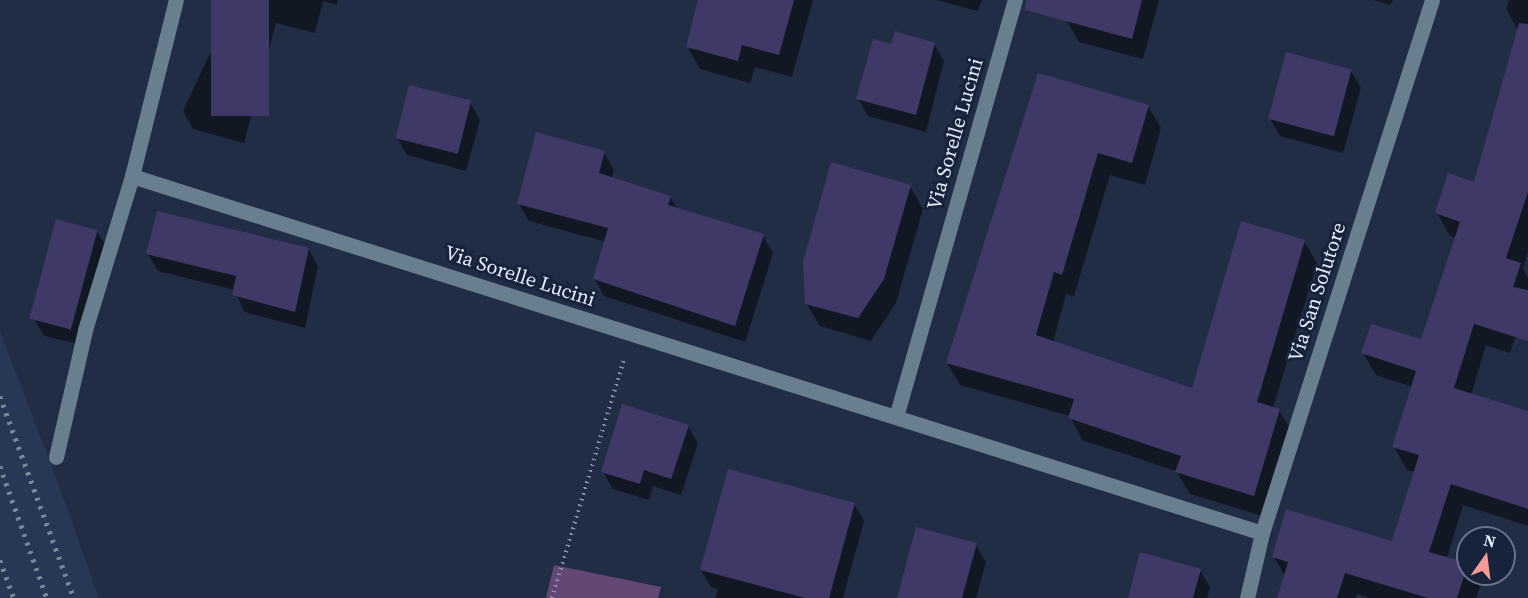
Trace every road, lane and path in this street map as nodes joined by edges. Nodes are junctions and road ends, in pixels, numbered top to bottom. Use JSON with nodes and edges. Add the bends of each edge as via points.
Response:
{"nodes":[{"id":1,"x":176,"y":0,"type":"edge"},
{"id":2,"x":1015,"y":0,"type":"edge"},
{"id":3,"x":1432,"y":0,"type":"edge"},
{"id":4,"x":132,"y":176,"type":"junction"},
{"id":5,"x":632,"y":334,"type":"junction"},
{"id":6,"x":896,"y":417,"type":"junction"},
{"id":7,"x":56,"y":457,"type":"dead end"},
{"id":8,"x":1262,"y":533,"type":"junction"},
{"id":9,"x":552,"y":598,"type":"edge"},
{"id":10,"x":1247,"y":598,"type":"edge"}],
"edges":[{"from":1,"to":4,"type":"street"},
{"from":2,"to":6,"type":"street","name":"Via Sorelle Lucini"},
{"from":3,"to":8,"type":"street","name":"Via San Solutore"},
{"from":4,"to":5,"type":"street","name":"Via Sorelle Lucini"},
{"from":4,"to":7,"type":"street","via":[[85,330]]},
{"from":5,"to":6,"type":"street","name":"Via Sorelle Lucini"},
{"from":5,"to":9,"type":"path"},
{"from":6,"to":8,"type":"street","name":"Via Sorelle Lucini"},
{"from":8,"to":10,"type":"street","name":"Via San Solutore"}]}
